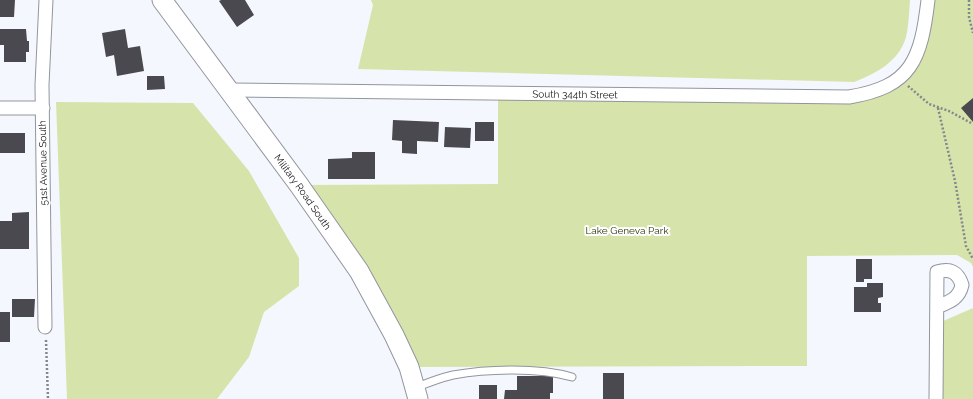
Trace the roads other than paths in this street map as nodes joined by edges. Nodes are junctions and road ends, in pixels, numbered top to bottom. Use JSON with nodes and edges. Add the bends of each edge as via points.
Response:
{"nodes":[{"id":1,"x":46,"y":0,"type":"edge"},
{"id":2,"x":162,"y":0,"type":"edge"},
{"id":3,"x":928,"y":0,"type":"edge"},
{"id":4,"x":229,"y":90,"type":"junction"},
{"id":5,"x":0,"y":108,"type":"edge"},
{"id":6,"x":43,"y":108,"type":"junction"},
{"id":7,"x":937,"y":307,"type":"dead end"},
{"id":8,"x":45,"y":327,"type":"road end"},
{"id":9,"x":572,"y":377,"type":"dead end"},
{"id":10,"x":416,"y":393,"type":"edge"},
{"id":11,"x":936,"y":399,"type":"edge"}],
"edges":[{"from":1,"to":6,"type":"street","name":"51st Avenue South"},
{"from":2,"to":4,"type":"main road","name":"Military Road South"},
{"from":3,"to":4,"type":"street","name":"South 344th Street","via":[[920,46],[911,65],[900,79],[882,89],[849,97]]},
{"from":4,"to":10,"type":"main road","name":"Military Road South","via":[[359,271],[409,367]]},
{"from":5,"to":6,"type":"street"},
{"from":6,"to":8,"type":"street","name":"51st Avenue South"},
{"from":7,"to":11,"type":"street"},
{"from":9,"to":10,"type":"lane","via":[[543,371],[453,375]]}]}
